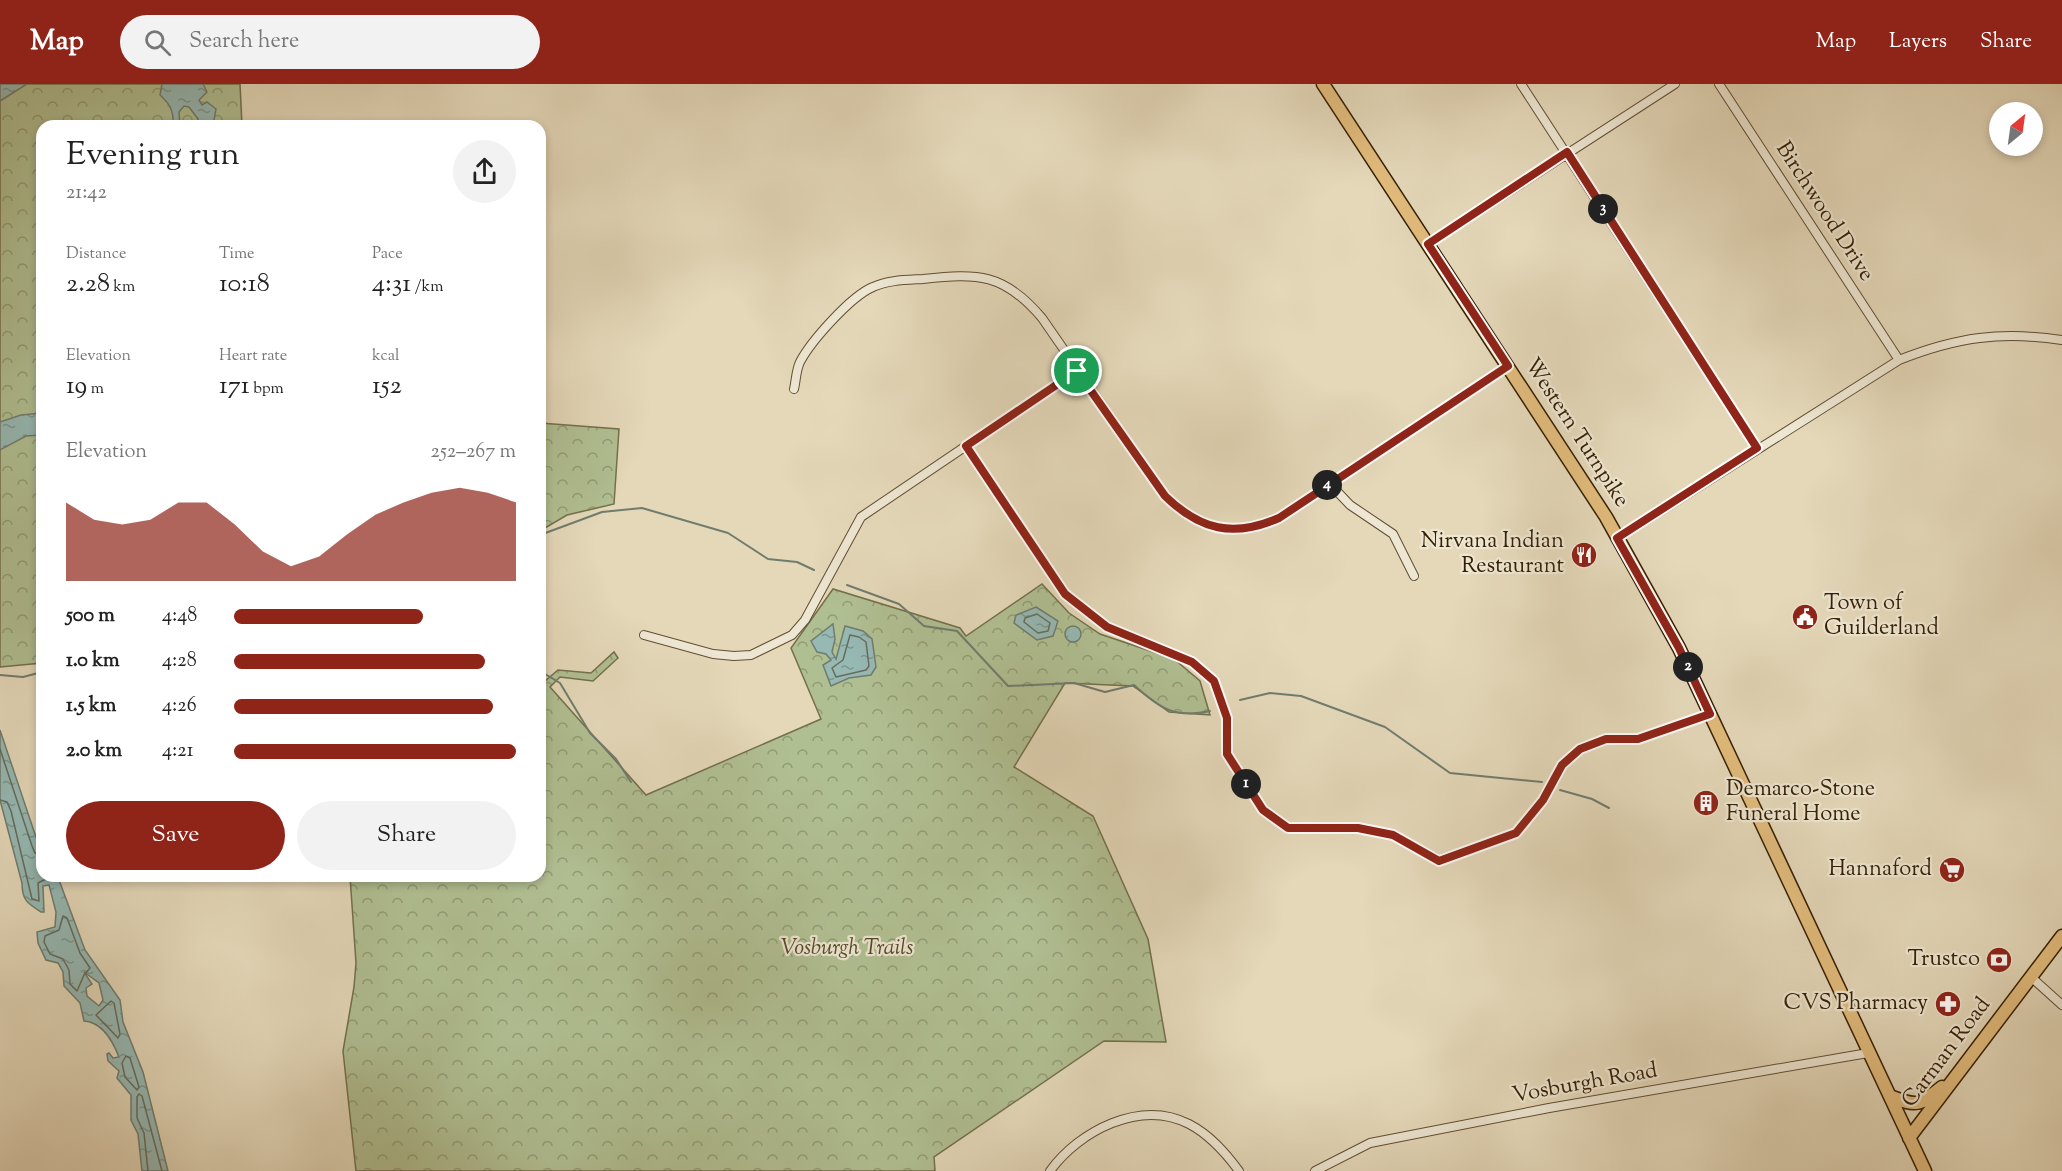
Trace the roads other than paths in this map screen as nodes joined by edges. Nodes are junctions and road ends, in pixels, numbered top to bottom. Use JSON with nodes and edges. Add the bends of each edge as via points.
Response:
{"nodes":[{"id":1,"x":1323,"y":84,"type":"edge"},
{"id":2,"x":1521,"y":84,"type":"edge"},
{"id":3,"x":1675,"y":84,"type":"edge"},
{"id":4,"x":1719,"y":84,"type":"edge"},
{"id":5,"x":1567,"y":152,"type":"junction"},
{"id":6,"x":1428,"y":244,"type":"junction"},
{"id":7,"x":2062,"y":340,"type":"edge"},
{"id":8,"x":1899,"y":360,"type":"junction"},
{"id":9,"x":1508,"y":366,"type":"junction"},
{"id":10,"x":1077,"y":371,"type":"junction"},
{"id":11,"x":794,"y":389,"type":"dead end"},
{"id":12,"x":966,"y":446,"type":"junction"},
{"id":13,"x":1757,"y":448,"type":"junction"},
{"id":14,"x":1330,"y":484,"type":"junction"},
{"id":15,"x":1617,"y":538,"type":"junction"},
{"id":16,"x":1414,"y":576,"type":"dead end"},
{"id":17,"x":644,"y":634,"type":"dead end"},
{"id":18,"x":1710,"y":714,"type":"junction"},
{"id":19,"x":2062,"y":936,"type":"edge"},
{"id":20,"x":2031,"y":976,"type":"junction"},
{"id":21,"x":2062,"y":1005,"type":"edge"},
{"id":22,"x":1868,"y":1053,"type":"junction"},
{"id":23,"x":1957,"y":1075,"type":"junction"},
{"id":24,"x":1890,"y":1096,"type":"junction"},
{"id":25,"x":1909,"y":1138,"type":"junction"},
{"id":26,"x":1050,"y":1171,"type":"edge"},
{"id":27,"x":1239,"y":1171,"type":"edge"},
{"id":28,"x":1315,"y":1171,"type":"edge"},
{"id":29,"x":1925,"y":1171,"type":"edge"}],
"edges":[{"from":1,"to":6,"type":"main road","name":"Western Turnpike"},
{"from":2,"to":5,"type":"street"},
{"from":3,"to":5,"type":"street"},
{"from":4,"to":8,"type":"street","name":"Birchwood Drive"},
{"from":5,"to":6,"type":"street"},
{"from":5,"to":13,"type":"street"},
{"from":6,"to":9,"type":"main road","name":"Western Turnpike"},
{"from":7,"to":8,"type":"street","via":[[1980,336],[1941,344]]},
{"from":8,"to":13,"type":"street"},
{"from":9,"to":14,"type":"street"},
{"from":9,"to":15,"type":"main road","name":"Western Turnpike"},
{"from":10,"to":11,"type":"street","via":[[1028,302],[1004,284],[964,274],[889,282],[852,300],[799,363]]},
{"from":10,"to":12,"type":"street"},
{"from":10,"to":14,"type":"street","via":[[1165,496],[1209,526],[1243,529],[1263,525]]},
{"from":12,"to":17,"type":"street","via":[[861,517],[805,620],[792,635],[751,655],[734,656],[713,654]]},
{"from":12,"to":18,"type":"street","via":[[1065,594],[1107,627],[1192,662],[1214,681],[1227,718],[1227,754],[1263,810],[1288,828],[1358,828],[1393,835],[1439,861],[1516,833],[1543,800],[1562,765],[1580,749],[1606,739],[1638,739]]},
{"from":13,"to":15,"type":"street"},
{"from":14,"to":16,"type":"street","via":[[1350,505],[1393,534]]},
{"from":15,"to":18,"type":"main road","name":"Western Turnpike","via":[[1679,648]]},
{"from":18,"to":22,"type":"main road","name":"Western Turnpike"},
{"from":19,"to":20,"type":"main road","name":"Carman Road"},
{"from":20,"to":21,"type":"street"},
{"from":20,"to":23,"type":"main road","name":"Carman Road"},
{"from":22,"to":24,"type":"main road","name":"Western Turnpike"},
{"from":22,"to":28,"type":"street","name":"Vosburgh Road","via":[[1370,1143]]},
{"from":23,"to":24,"type":"main road","via":[[1922,1103],[1907,1103]]},
{"from":23,"to":25,"type":"main road","name":"Carman Road"},
{"from":24,"to":25,"type":"main road","name":"Western Turnpike"},
{"from":25,"to":29,"type":"main road","name":"Western Turnpike"},
{"from":26,"to":27,"type":"street","via":[[1070,1148],[1092,1132],[1118,1120],[1143,1116],[1187,1123],[1224,1150]]}]}
